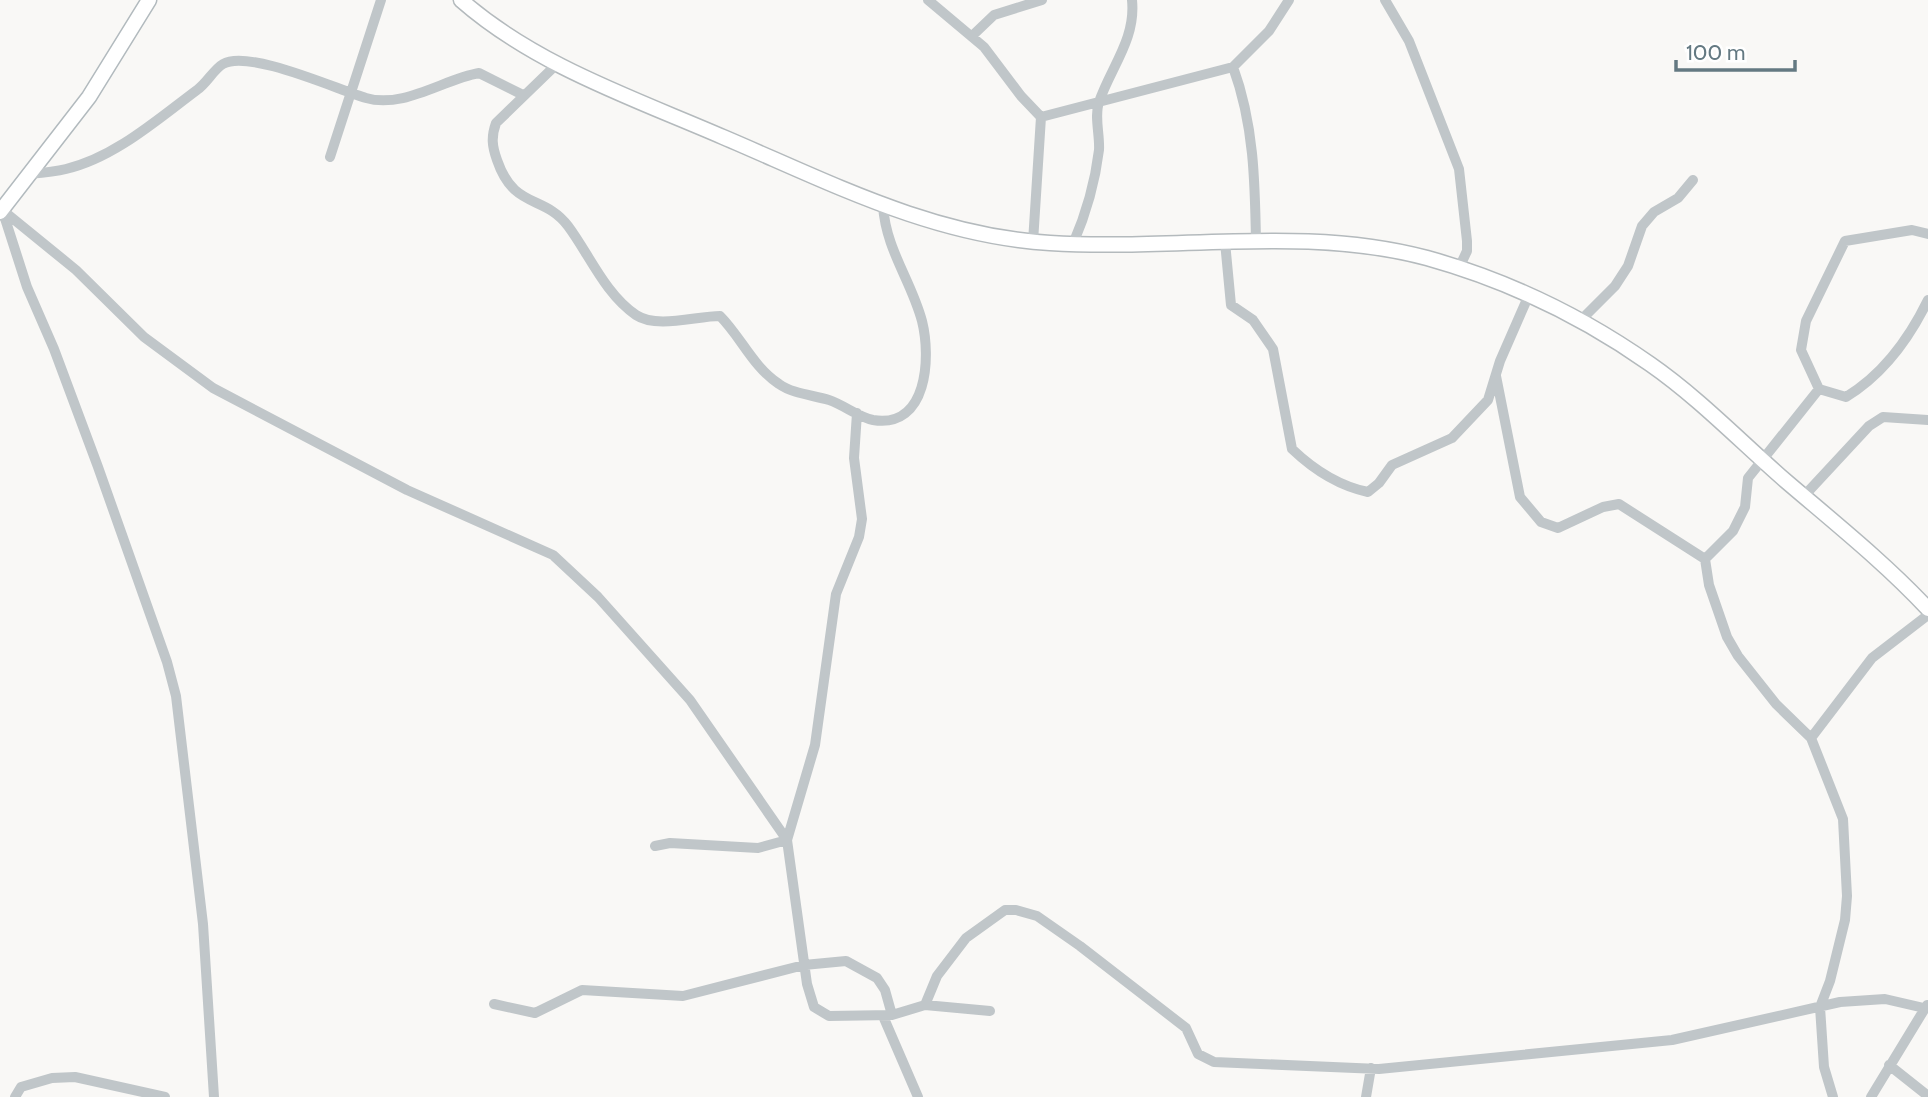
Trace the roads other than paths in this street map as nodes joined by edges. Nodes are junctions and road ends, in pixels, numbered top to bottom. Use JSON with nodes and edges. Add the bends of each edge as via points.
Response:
{"nodes":[{"id":1,"x":149,"y":0,"type":"edge"},
{"id":2,"x":381,"y":0,"type":"edge"},
{"id":3,"x":461,"y":0,"type":"edge"},
{"id":4,"x":928,"y":0,"type":"edge"},
{"id":5,"x":1042,"y":0,"type":"edge"},
{"id":6,"x":1132,"y":0,"type":"edge"},
{"id":7,"x":1289,"y":0,"type":"edge"},
{"id":8,"x":1385,"y":0,"type":"edge"},
{"id":9,"x":972,"y":36,"type":"junction"},
{"id":10,"x":558,"y":63,"type":"junction"},
{"id":11,"x":1233,"y":67,"type":"junction"},
{"id":12,"x":354,"y":91,"type":"junction"},
{"id":13,"x":523,"y":95,"type":"junction"},
{"id":14,"x":1097,"y":104,"type":"junction"},
{"id":15,"x":1041,"y":117,"type":"junction"},
{"id":16,"x":330,"y":157,"type":"dead end"},
{"id":17,"x":26,"y":175,"type":"junction"},
{"id":18,"x":1693,"y":180,"type":"dead end"},
{"id":19,"x":883,"y":206,"type":"junction"},
{"id":20,"x":0,"y":208,"type":"edge"},
{"id":21,"x":1928,"y":234,"type":"edge"},
{"id":22,"x":1033,"y":242,"type":"junction"},
{"id":23,"x":1226,"y":242,"type":"junction"},
{"id":24,"x":1256,"y":242,"type":"junction"},
{"id":25,"x":1073,"y":244,"type":"junction"},
{"id":26,"x":1459,"y":268,"type":"junction"},
{"id":27,"x":1528,"y":296,"type":"junction"},
{"id":28,"x":1928,"y":300,"type":"edge"},
{"id":29,"x":1580,"y":321,"type":"junction"},
{"id":30,"x":1496,"y":375,"type":"junction"},
{"id":31,"x":1819,"y":389,"type":"junction"},
{"id":32,"x":857,"y":413,"type":"junction"},
{"id":33,"x":1928,"y":421,"type":"edge"},
{"id":34,"x":1763,"y":461,"type":"junction"},
{"id":35,"x":1804,"y":496,"type":"junction"},
{"id":36,"x":1705,"y":559,"type":"junction"},
{"id":37,"x":1928,"y":608,"type":"edge"},
{"id":38,"x":1928,"y":615,"type":"edge"},
{"id":39,"x":1811,"y":738,"type":"junction"},
{"id":40,"x":787,"y":840,"type":"junction"},
{"id":41,"x":655,"y":846,"type":"dead end"},
{"id":42,"x":804,"y":965,"type":"junction"},
{"id":43,"x":1829,"y":984,"type":"junction"},
{"id":44,"x":1840,"y":1002,"type":"junction"},
{"id":45,"x":494,"y":1004,"type":"dead end"},
{"id":46,"x":925,"y":1005,"type":"junction"},
{"id":47,"x":1820,"y":1007,"type":"junction"},
{"id":48,"x":1926,"y":1007,"type":"edge"},
{"id":49,"x":990,"y":1011,"type":"dead end"},
{"id":50,"x":887,"y":1015,"type":"junction"},
{"id":51,"x":1889,"y":1065,"type":"junction"},
{"id":52,"x":1371,"y":1068,"type":"junction"},
{"id":53,"x":1928,"y":1096,"type":"edge"},
{"id":54,"x":15,"y":1097,"type":"edge"},
{"id":55,"x":165,"y":1097,"type":"edge"},
{"id":56,"x":214,"y":1097,"type":"edge"},
{"id":57,"x":918,"y":1097,"type":"edge"},
{"id":58,"x":1366,"y":1097,"type":"edge"},
{"id":59,"x":1833,"y":1097,"type":"edge"},
{"id":60,"x":1871,"y":1097,"type":"edge"}],
"edges":[{"from":1,"to":17,"type":"main road","via":[[89,97]]},
{"from":2,"to":12,"type":"street"},
{"from":3,"to":10,"type":"main road","via":[[521,44]]},
{"from":4,"to":9,"type":"street"},
{"from":5,"to":9,"type":"street","via":[[994,15]]},
{"from":6,"to":14,"type":"street","via":[[1127,40]]},
{"from":7,"to":11,"type":"street","via":[[1269,31]]},
{"from":8,"to":26,"type":"street","via":[[1414,54],[1459,169],[1467,241]]},
{"from":9,"to":15,"type":"street"},
{"from":10,"to":13,"type":"street"},
{"from":10,"to":19,"type":"main road"},
{"from":11,"to":14,"type":"street"},
{"from":11,"to":24,"type":"street","via":[[1248,115]]},
{"from":12,"to":13,"type":"street","via":[[385,101],[479,73]]},
{"from":12,"to":16,"type":"street"},
{"from":12,"to":17,"type":"street","via":[[276,67],[239,60],[223,64],[206,84],[101,156],[67,169]]},
{"from":13,"to":32,"type":"street","via":[[492,134],[501,172],[521,197],[567,225],[579,247],[635,314],[663,321],[720,316],[779,385]]},
{"from":14,"to":15,"type":"street"},
{"from":14,"to":25,"type":"street","via":[[1099,148],[1093,184]]},
{"from":15,"to":22,"type":"street"},
{"from":17,"to":20,"type":"main road"},
{"from":18,"to":29,"type":"street","via":[[1642,226],[1628,266],[1615,286]]},
{"from":19,"to":22,"type":"main road","via":[[927,222]]},
{"from":19,"to":32,"type":"street","via":[[885,231],[922,322],[923,389],[915,403],[894,420]]},
{"from":20,"to":40,"type":"street","via":[[76,270],[144,337],[213,388],[407,490],[553,555],[598,597],[690,700]]},
{"from":20,"to":56,"type":"street","via":[[98,467],[176,696],[201,911]]},
{"from":21,"to":31,"type":"street","via":[[1912,230],[1845,241],[1806,321],[1801,350]]},
{"from":22,"to":25,"type":"main road"},
{"from":23,"to":24,"type":"main road"},
{"from":23,"to":25,"type":"main road"},
{"from":23,"to":30,"type":"street","via":[[1231,305],[1253,320],[1273,349],[1292,449],[1347,488],[1368,492],[1392,465],[1451,438],[1488,401]]},
{"from":24,"to":26,"type":"main road","via":[[1349,244]]},
{"from":26,"to":27,"type":"main road"},
{"from":27,"to":29,"type":"main road"},
{"from":27,"to":30,"type":"street"},
{"from":28,"to":31,"type":"street","via":[[1909,338],[1866,385],[1846,397]]},
{"from":29,"to":34,"type":"main road","via":[[1652,365]]},
{"from":30,"to":36,"type":"street","via":[[1520,497],[1541,522],[1558,528],[1619,504]]},
{"from":31,"to":34,"type":"street"},
{"from":32,"to":40,"type":"street","via":[[854,458],[860,528],[836,594],[815,745]]},
{"from":33,"to":35,"type":"street","via":[[1883,416]]},
{"from":34,"to":35,"type":"main road"},
{"from":34,"to":36,"type":"street","via":[[1748,478],[1745,507],[1733,531]]},
{"from":35,"to":37,"type":"main road"},
{"from":36,"to":39,"type":"street","via":[[1709,585],[1738,656],[1776,704]]},
{"from":38,"to":39,"type":"street","via":[[1872,658]]},
{"from":39,"to":43,"type":"street","via":[[1843,818],[1845,920]]},
{"from":40,"to":41,"type":"street","via":[[750,848]]},
{"from":40,"to":42,"type":"street"},
{"from":42,"to":45,"type":"street","via":[[683,996],[582,990],[535,1013]]},
{"from":42,"to":50,"type":"street","via":[[846,961],[866,970],[885,990]]},
{"from":42,"to":50,"type":"street","via":[[811,1002],[823,1014]]},
{"from":43,"to":44,"type":"street"},
{"from":43,"to":47,"type":"street"},
{"from":44,"to":47,"type":"street"},
{"from":44,"to":48,"type":"street","via":[[1885,999]]},
{"from":46,"to":49,"type":"street"},
{"from":46,"to":50,"type":"street"},
{"from":46,"to":52,"type":"street","via":[[937,976],[966,938],[1005,910],[1016,910],[1037,916],[1080,946],[1186,1028],[1198,1054],[1214,1062]]},
{"from":47,"to":52,"type":"street","via":[[1672,1040]]},
{"from":47,"to":59,"type":"street","via":[[1824,1067]]},
{"from":48,"to":51,"type":"street"},
{"from":50,"to":57,"type":"street"},
{"from":51,"to":53,"type":"street"},
{"from":51,"to":60,"type":"street"},
{"from":52,"to":58,"type":"street"},
{"from":54,"to":55,"type":"street","via":[[21,1087],[75,1077]]}]}
